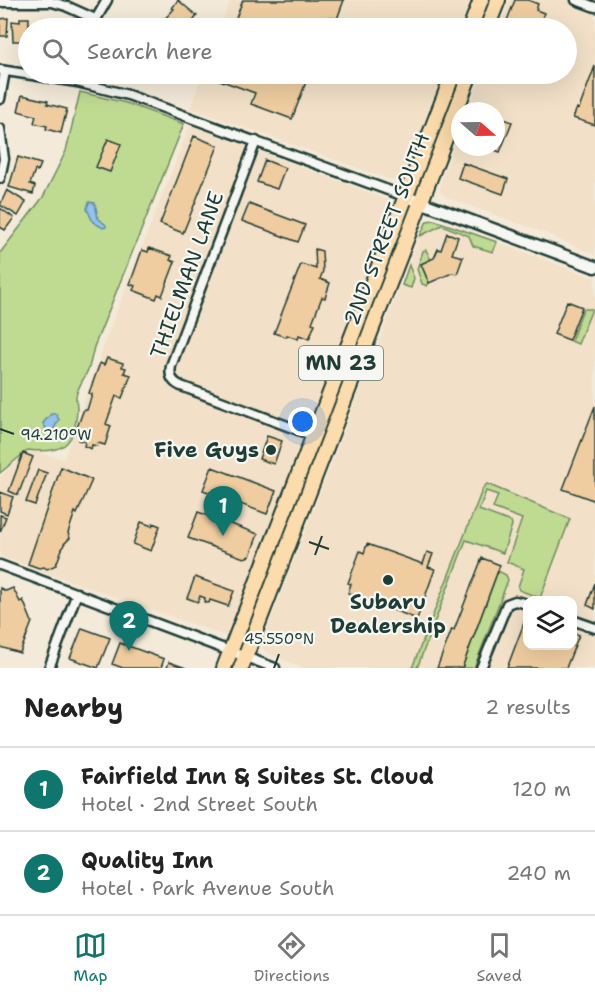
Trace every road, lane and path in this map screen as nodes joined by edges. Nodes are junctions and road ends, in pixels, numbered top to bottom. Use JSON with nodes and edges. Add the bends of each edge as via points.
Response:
{"nodes":[{"id":1,"x":481,"y":0,"type":"edge"},
{"id":2,"x":498,"y":0,"type":"edge"},
{"id":3,"x":576,"y":0,"type":"edge"},
{"id":4,"x":52,"y":1,"type":"edge"},
{"id":5,"x":106,"y":1,"type":"edge"},
{"id":6,"x":0,"y":2,"type":"edge"},
{"id":7,"x":595,"y":7,"type":"edge"},
{"id":8,"x":91,"y":18,"type":"edge"},
{"id":9,"x":96,"y":18,"type":"edge"},
{"id":10,"x":474,"y":18,"type":"edge"},
{"id":11,"x":491,"y":18,"type":"edge"},
{"id":12,"x":3,"y":71,"type":"edge"},
{"id":13,"x":18,"y":72,"type":"edge"},
{"id":14,"x":96,"y":84,"type":"edge"},
{"id":15,"x":449,"y":84,"type":"edge"},
{"id":16,"x":466,"y":84,"type":"edge"},
{"id":17,"x":0,"y":99,"type":"edge"},
{"id":18,"x":0,"y":129,"type":"edge"},
{"id":19,"x":256,"y":141,"type":"junction"},
{"id":20,"x":0,"y":178,"type":"edge"},
{"id":21,"x":404,"y":196,"type":"junction"},
{"id":22,"x":420,"y":202,"type":"junction"},
{"id":23,"x":595,"y":267,"type":"edge"},
{"id":24,"x":314,"y":436,"type":"junction"},
{"id":25,"x":0,"y":565,"type":"edge"},
{"id":26,"x":77,"y":593,"type":"junction"},
{"id":27,"x":523,"y":602,"type":"edge"},
{"id":28,"x":577,"y":621,"type":"edge"},
{"id":29,"x":595,"y":628,"type":"edge"},
{"id":30,"x":231,"y":652,"type":"junction"},
{"id":31,"x":243,"y":662,"type":"edge"},
{"id":32,"x":49,"y":668,"type":"edge"},
{"id":33,"x":224,"y":668,"type":"edge"},
{"id":34,"x":275,"y":668,"type":"edge"},
{"id":35,"x":481,"y":668,"type":"edge"}],
"edges":[{"from":1,"to":10,"type":"highway"},
{"from":2,"to":11,"type":"highway"},
{"from":3,"to":7,"type":"street"},
{"from":4,"to":6,"type":"street"},
{"from":4,"to":8,"type":"street"},
{"from":5,"to":9,"type":"street"},
{"from":12,"to":13,"type":"street"},
{"from":12,"to":17,"type":"street"},
{"from":14,"to":19,"type":"street"},
{"from":15,"to":21,"type":"highway","name":"2ND STREET SOUTH","number":"MN 23"},
{"from":16,"to":22,"type":"highway","name":"2ND STREET SOUTH","number":"MN 23"},
{"from":18,"to":20,"type":"street","via":[[4,159]]},
{"from":19,"to":21,"type":"street"},
{"from":19,"to":24,"type":"street","name":"THIELMAN LANE","via":[[170,373],[181,386]]},
{"from":21,"to":22,"type":"street"},
{"from":21,"to":24,"type":"highway","name":"2ND STREET SOUTH","number":"MN 23"},
{"from":22,"to":23,"type":"street"},
{"from":22,"to":31,"type":"highway","name":"2ND STREET SOUTH","number":"MN 23"},
{"from":24,"to":30,"type":"highway","name":"2ND STREET SOUTH","number":"MN 23"},
{"from":25,"to":26,"type":"street"},
{"from":26,"to":30,"type":"street"},
{"from":26,"to":32,"type":"street"},
{"from":27,"to":35,"type":"street","via":[[510,602],[501,616]]},
{"from":28,"to":29,"type":"street"},
{"from":30,"to":31,"type":"street"},
{"from":30,"to":33,"type":"highway","name":"2ND STREET SOUTH","number":"MN 23"},
{"from":31,"to":34,"type":"street"}]}
